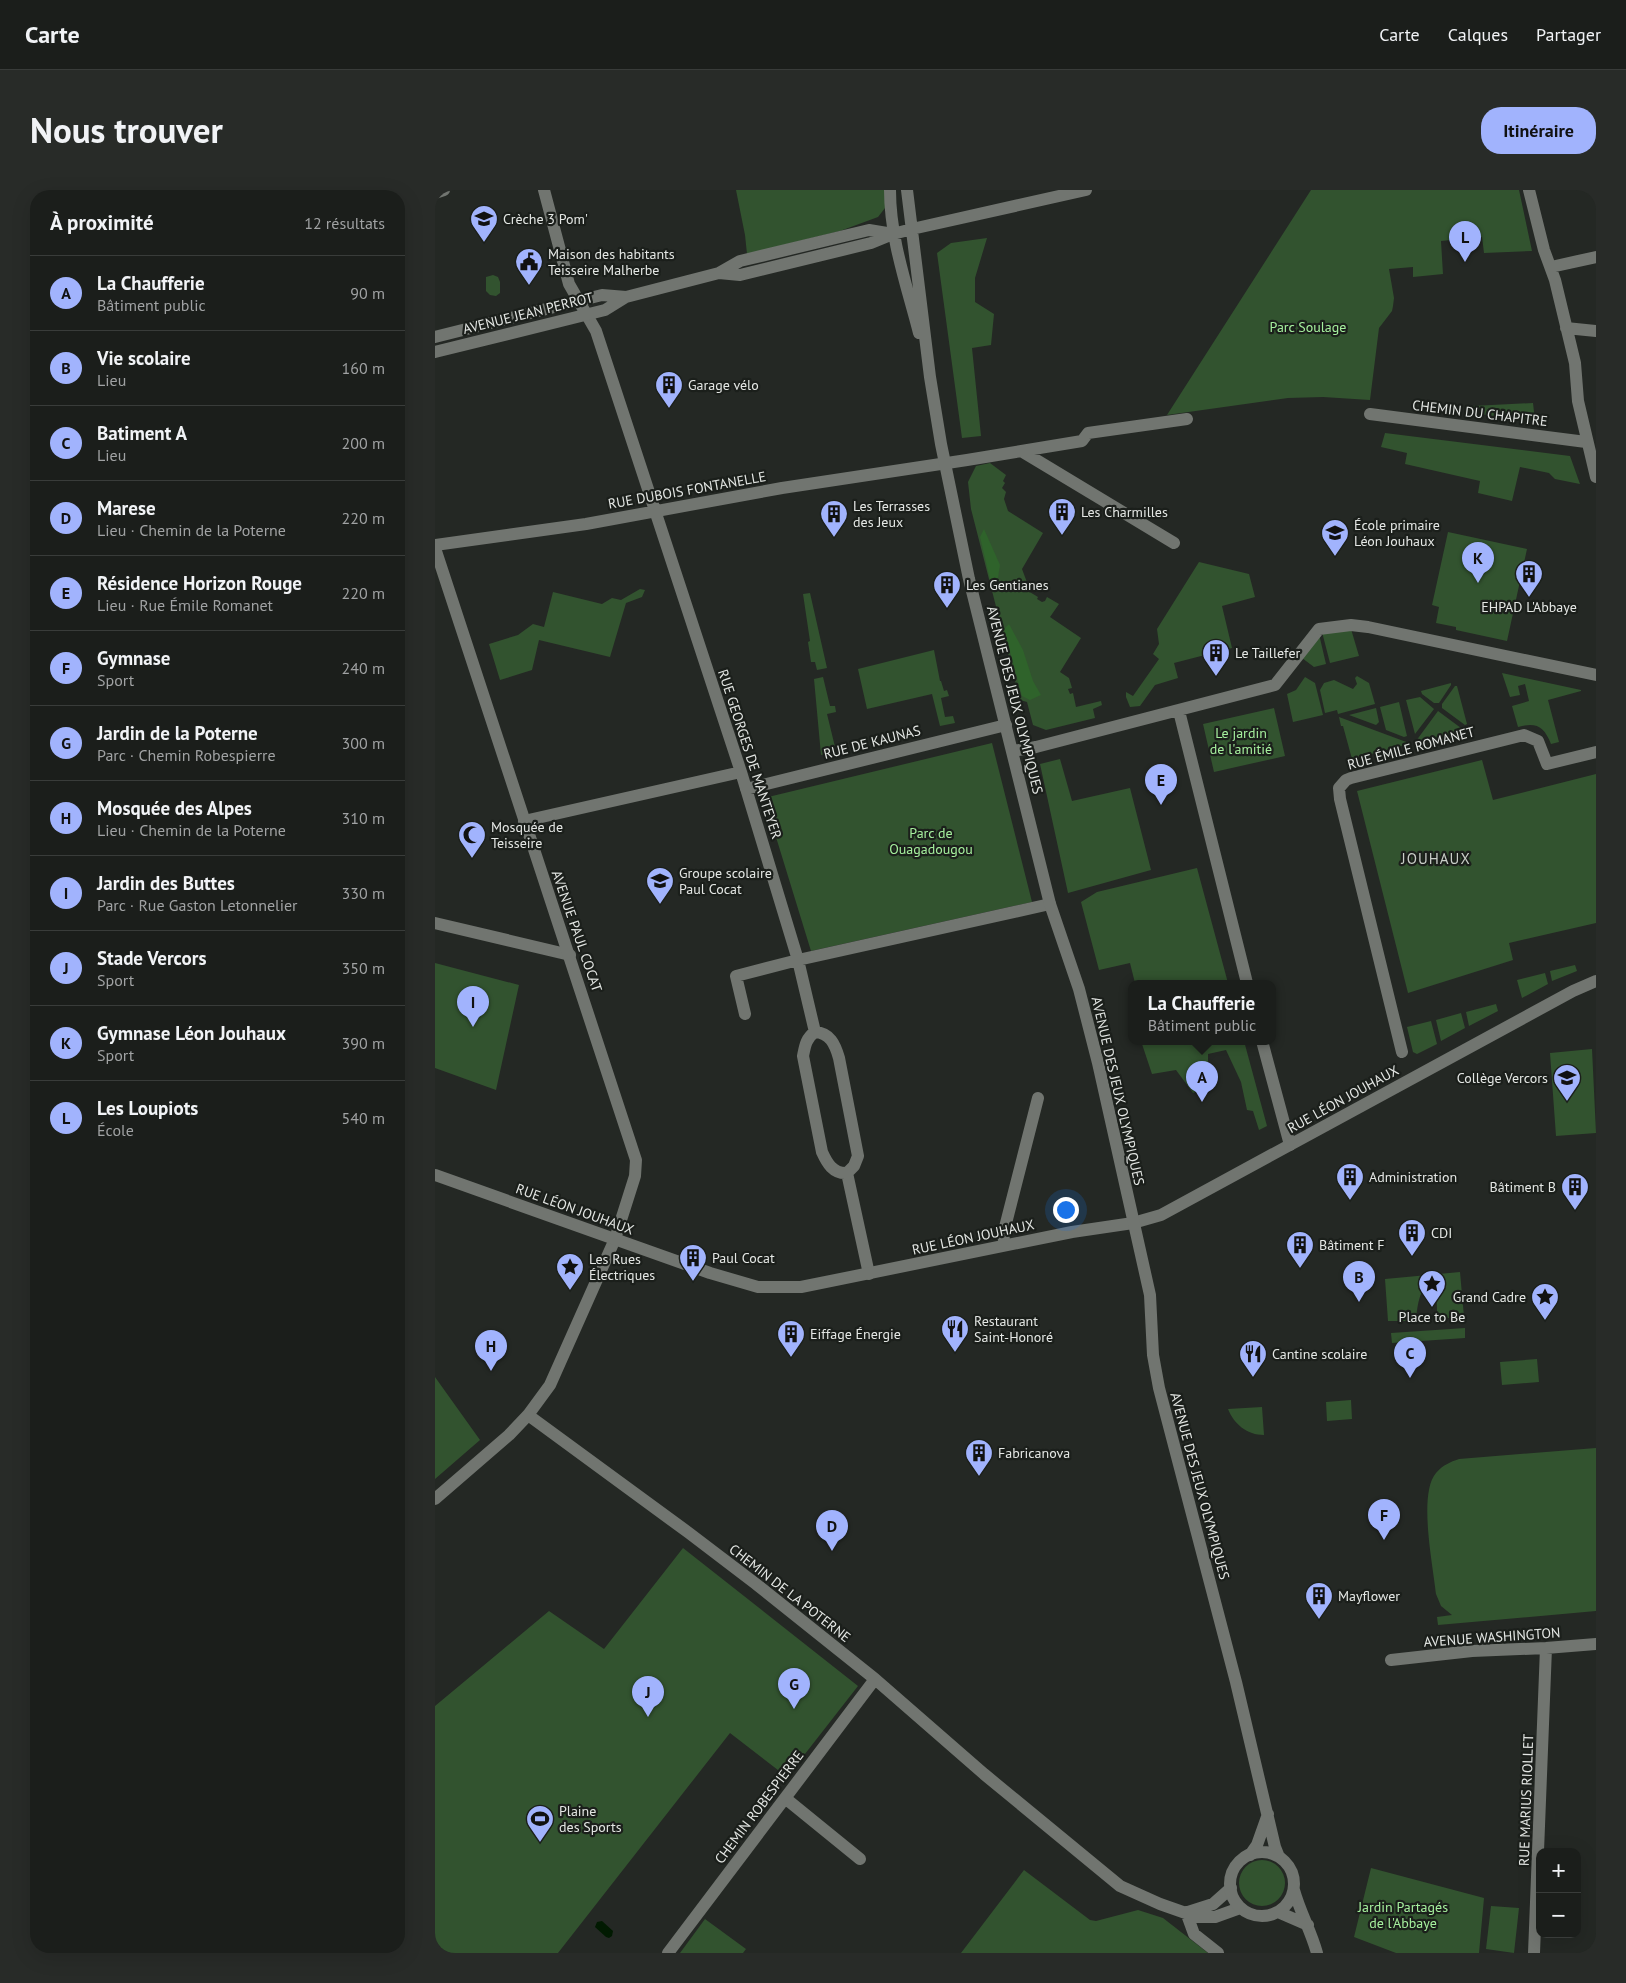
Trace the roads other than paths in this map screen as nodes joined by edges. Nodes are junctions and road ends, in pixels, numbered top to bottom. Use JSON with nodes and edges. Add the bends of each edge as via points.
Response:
{"nodes":[{"id":1,"x":445,"y":190,"type":"edge"},
{"id":2,"x":544,"y":190,"type":"edge"},
{"id":3,"x":890,"y":190,"type":"edge"},
{"id":4,"x":907,"y":190,"type":"edge"},
{"id":5,"x":1086,"y":190,"type":"edge"},
{"id":6,"x":1529,"y":190,"type":"edge"},
{"id":7,"x":435,"y":193,"type":"edge"},
{"id":8,"x":912,"y":229,"type":"junction"},
{"id":9,"x":893,"y":234,"type":"junction"},
{"id":10,"x":1596,"y":257,"type":"edge"},
{"id":11,"x":1551,"y":267,"type":"junction"},
{"id":12,"x":626,"y":298,"type":"junction"},
{"id":13,"x":578,"y":302,"type":"junction"},
{"id":14,"x":586,"y":315,"type":"junction"},
{"id":15,"x":1567,"y":328,"type":"junction"},
{"id":16,"x":1596,"y":331,"type":"edge"},
{"id":17,"x":435,"y":337,"type":"edge"},
{"id":18,"x":435,"y":352,"type":"edge"},
{"id":19,"x":930,"y":377,"type":"junction"},
{"id":20,"x":1370,"y":414,"type":"dead end"},
{"id":21,"x":1187,"y":419,"type":"dead end"},
{"id":22,"x":1586,"y":442,"type":"junction"},
{"id":23,"x":1023,"y":452,"type":"junction"},
{"id":24,"x":944,"y":463,"type":"junction"},
{"id":25,"x":1596,"y":477,"type":"edge"},
{"id":26,"x":655,"y":510,"type":"junction"},
{"id":27,"x":1174,"y":543,"type":"dead end"},
{"id":28,"x":435,"y":547,"type":"edge"},
{"id":29,"x":1596,"y":675,"type":"edge"},
{"id":30,"x":1179,"y":711,"type":"junction"},
{"id":31,"x":1006,"y":725,"type":"junction"},
{"id":32,"x":1013,"y":751,"type":"junction"},
{"id":33,"x":1596,"y":752,"type":"edge"},
{"id":34,"x":741,"y":772,"type":"junction"},
{"id":35,"x":746,"y":789,"type":"junction"},
{"id":36,"x":524,"y":821,"type":"junction"},
{"id":37,"x":1050,"y":904,"type":"junction"},
{"id":38,"x":435,"y":923,"type":"edge"},
{"id":39,"x":570,"y":955,"type":"junction"},
{"id":40,"x":798,"y":960,"type":"junction"},
{"id":41,"x":1246,"y":980,"type":"edge"},
{"id":42,"x":1596,"y":981,"type":"edge"},
{"id":43,"x":745,"y":1014,"type":"dead end"},
{"id":44,"x":815,"y":1032,"type":"junction"},
{"id":45,"x":1263,"y":1045,"type":"edge"},
{"id":46,"x":1402,"y":1052,"type":"dead end"},
{"id":47,"x":1038,"y":1098,"type":"dead end"},
{"id":48,"x":1290,"y":1145,"type":"junction"},
{"id":49,"x":847,"y":1173,"type":"junction"},
{"id":50,"x":435,"y":1175,"type":"edge"},
{"id":51,"x":1133,"y":1223,"type":"junction"},
{"id":52,"x":615,"y":1239,"type":"junction"},
{"id":53,"x":1005,"y":1245,"type":"junction"},
{"id":54,"x":869,"y":1274,"type":"junction"},
{"id":55,"x":528,"y":1415,"type":"junction"},
{"id":56,"x":435,"y":1500,"type":"edge"},
{"id":57,"x":1596,"y":1644,"type":"edge"},
{"id":58,"x":1546,"y":1648,"type":"junction"},
{"id":59,"x":1391,"y":1660,"type":"dead end"},
{"id":60,"x":875,"y":1679,"type":"junction"},
{"id":61,"x":785,"y":1798,"type":"junction"},
{"id":62,"x":1268,"y":1814,"type":"junction"},
{"id":63,"x":1250,"y":1855,"type":"junction"},
{"id":64,"x":1279,"y":1857,"type":"junction"},
{"id":65,"x":860,"y":1859,"type":"dead end"},
{"id":66,"x":1231,"y":1888,"type":"junction"},
{"id":67,"x":1294,"y":1890,"type":"junction"},
{"id":68,"x":1240,"y":1908,"type":"junction"},
{"id":69,"x":1186,"y":1912,"type":"junction"},
{"id":70,"x":1278,"y":1912,"type":"junction"},
{"id":71,"x":1308,"y":1925,"type":"junction"},
{"id":72,"x":668,"y":1953,"type":"edge"},
{"id":73,"x":1218,"y":1953,"type":"edge"},
{"id":74,"x":1317,"y":1953,"type":"edge"},
{"id":75,"x":1534,"y":1953,"type":"edge"}],
"edges":[{"from":1,"to":7,"type":"street"},
{"from":2,"to":13,"type":"street","name":"RUE GEORGES DE MANTEYER","via":[[563,265]]},
{"from":3,"to":9,"type":"street","name":"AVENUE DES JEUX OLYMPIQUES"},
{"from":4,"to":8,"type":"street","name":"AVENUE DES JEUX OLYMPIQUES"},
{"from":5,"to":8,"type":"street","name":"AVENUE JEAN PERROT"},
{"from":6,"to":11,"type":"street"},
{"from":8,"to":9,"type":"street","name":"AVENUE JEAN PERROT"},
{"from":8,"to":19,"type":"street","name":"AVENUE DES JEUX OLYMPIQUES"},
{"from":9,"to":12,"type":"street","name":"AVENUE JEAN PERROT","via":[[864,245],[740,275],[719,274]]},
{"from":9,"to":19,"type":"street","name":"AVENUE DES JEUX OLYMPIQUES"},
{"from":10,"to":11,"type":"street"},
{"from":11,"to":15,"type":"street"},
{"from":12,"to":13,"type":"street","name":"AVENUE JEAN PERROT","via":[[602,295]]},
{"from":12,"to":14,"type":"street","name":"AVENUE JEAN PERROT","via":[[605,310]]},
{"from":13,"to":14,"type":"street","name":"RUE GEORGES DE MANTEYER"},
{"from":13,"to":17,"type":"street","name":"AVENUE JEAN PERROT"},
{"from":14,"to":18,"type":"street","name":"AVENUE JEAN PERROT"},
{"from":14,"to":26,"type":"street","name":"RUE GEORGES DE MANTEYER","via":[[596,331]]},
{"from":15,"to":16,"type":"street"},
{"from":15,"to":22,"type":"street"},
{"from":19,"to":24,"type":"street","name":"AVENUE DES JEUX OLYMPIQUES"},
{"from":20,"to":22,"type":"street","name":"CHEMIN DU CHAPITRE"},
{"from":21,"to":23,"type":"street","via":[[1089,433],[1082,441]]},
{"from":22,"to":25,"type":"street"},
{"from":23,"to":24,"type":"street"},
{"from":23,"to":27,"type":"street"},
{"from":24,"to":26,"type":"street","name":"RUE DUBOIS FONTANELLE"},
{"from":24,"to":31,"type":"street","name":"AVENUE DES JEUX OLYMPIQUES"},
{"from":26,"to":28,"type":"street","name":"RUE DUBOIS FONTANELLE"},
{"from":26,"to":34,"type":"street","name":"RUE GEORGES DE MANTEYER"},
{"from":28,"to":36,"type":"street","name":"AVENUE PAUL COCAT"},
{"from":29,"to":30,"type":"street","via":[[1359,626],[1319,629],[1275,685]]},
{"from":30,"to":32,"type":"street"},
{"from":30,"to":41,"type":"street"},
{"from":31,"to":32,"type":"street","name":"AVENUE DES JEUX OLYMPIQUES"},
{"from":31,"to":35,"type":"street","name":"RUE DE KAUNAS"},
{"from":32,"to":37,"type":"street","name":"AVENUE DES JEUX OLYMPIQUES"},
{"from":33,"to":46,"type":"street","name":"RUE ÉMILE ROMANET","via":[[1547,764],[1538,740],[1524,735],[1355,777],[1346,780],[1339,788]]},
{"from":34,"to":35,"type":"street","name":"RUE GEORGES DE MANTEYER"},
{"from":34,"to":36,"type":"street"},
{"from":35,"to":40,"type":"street","name":"RUE GEORGES DE MANTEYER"},
{"from":36,"to":39,"type":"street","name":"AVENUE PAUL COCAT"},
{"from":37,"to":40,"type":"street"},
{"from":37,"to":51,"type":"street","name":"AVENUE DES JEUX OLYMPIQUES","via":[[1079,989]]},
{"from":38,"to":39,"type":"street"},
{"from":39,"to":52,"type":"street","name":"AVENUE PAUL COCAT","via":[[636,1160],[635,1176]]},
{"from":40,"to":43,"type":"street","via":[[736,976]]},
{"from":40,"to":44,"type":"street","name":"RUE GEORGES DE MANTEYER"},
{"from":42,"to":48,"type":"street","name":"RUE LÉON JOUHAUX"},
{"from":44,"to":49,"type":"street","via":[[828,1035],[839,1058],[858,1156],[852,1170]]},
{"from":44,"to":49,"type":"street","via":[[809,1036],[803,1056],[822,1152],[834,1170]]},
{"from":45,"to":48,"type":"street"},
{"from":47,"to":53,"type":"street","via":[[1003,1235]]},
{"from":48,"to":51,"type":"street","name":"RUE LÉON JOUHAUX","via":[[1161,1215]]},
{"from":49,"to":54,"type":"street"},
{"from":50,"to":52,"type":"street","name":"RUE LÉON JOUHAUX"},
{"from":51,"to":53,"type":"street","name":"RUE LÉON JOUHAUX"},
{"from":51,"to":62,"type":"street","name":"AVENUE DES JEUX OLYMPIQUES","via":[[1150,1294],[1153,1355],[1159,1388]]},
{"from":52,"to":54,"type":"street","name":"RUE LÉON JOUHAUX","via":[[758,1287],[801,1287]]},
{"from":52,"to":55,"type":"street","via":[[550,1385]]},
{"from":53,"to":54,"type":"street","name":"RUE LÉON JOUHAUX"},
{"from":55,"to":56,"type":"street"},
{"from":55,"to":60,"type":"street","name":"CHEMIN DE LA POTERNE","via":[[689,1533]]},
{"from":57,"to":58,"type":"street","name":"AVENUE WASHINGTON"},
{"from":58,"to":59,"type":"street","name":"AVENUE WASHINGTON","via":[[1472,1651]]},
{"from":58,"to":75,"type":"street","name":"RUE MARIUS RIOLLET"},
{"from":60,"to":61,"type":"street","name":"CHEMIN ROBESPIERRE"},
{"from":60,"to":69,"type":"street","name":"CHEMIN DE LA POTERNE","via":[[1120,1886]]},
{"from":61,"to":65,"type":"street"},
{"from":61,"to":72,"type":"street","name":"CHEMIN ROBESPIERRE"},
{"from":62,"to":63,"type":"street"},
{"from":62,"to":64,"type":"street","name":"AVENUE DES JEUX OLYMPIQUES"},
{"from":63,"to":64,"type":"street","via":[[1260,1852]]},
{"from":63,"to":66,"type":"street","via":[[1235,1868]]},
{"from":64,"to":67,"type":"street","via":[[1292,1871]]},
{"from":66,"to":68,"type":"street"},
{"from":66,"to":69,"type":"street","via":[[1213,1904]]},
{"from":67,"to":70,"type":"street","via":[[1285,1907]]},
{"from":67,"to":71,"type":"street"},
{"from":68,"to":69,"type":"street","name":"CHEMIN DE LA POTERNE","via":[[1215,1917],[1197,1917]]},
{"from":68,"to":70,"type":"street","via":[[1259,1916]]},
{"from":69,"to":73,"type":"street","via":[[1193,1934]]},
{"from":70,"to":71,"type":"street"},
{"from":71,"to":74,"type":"street"}]}
